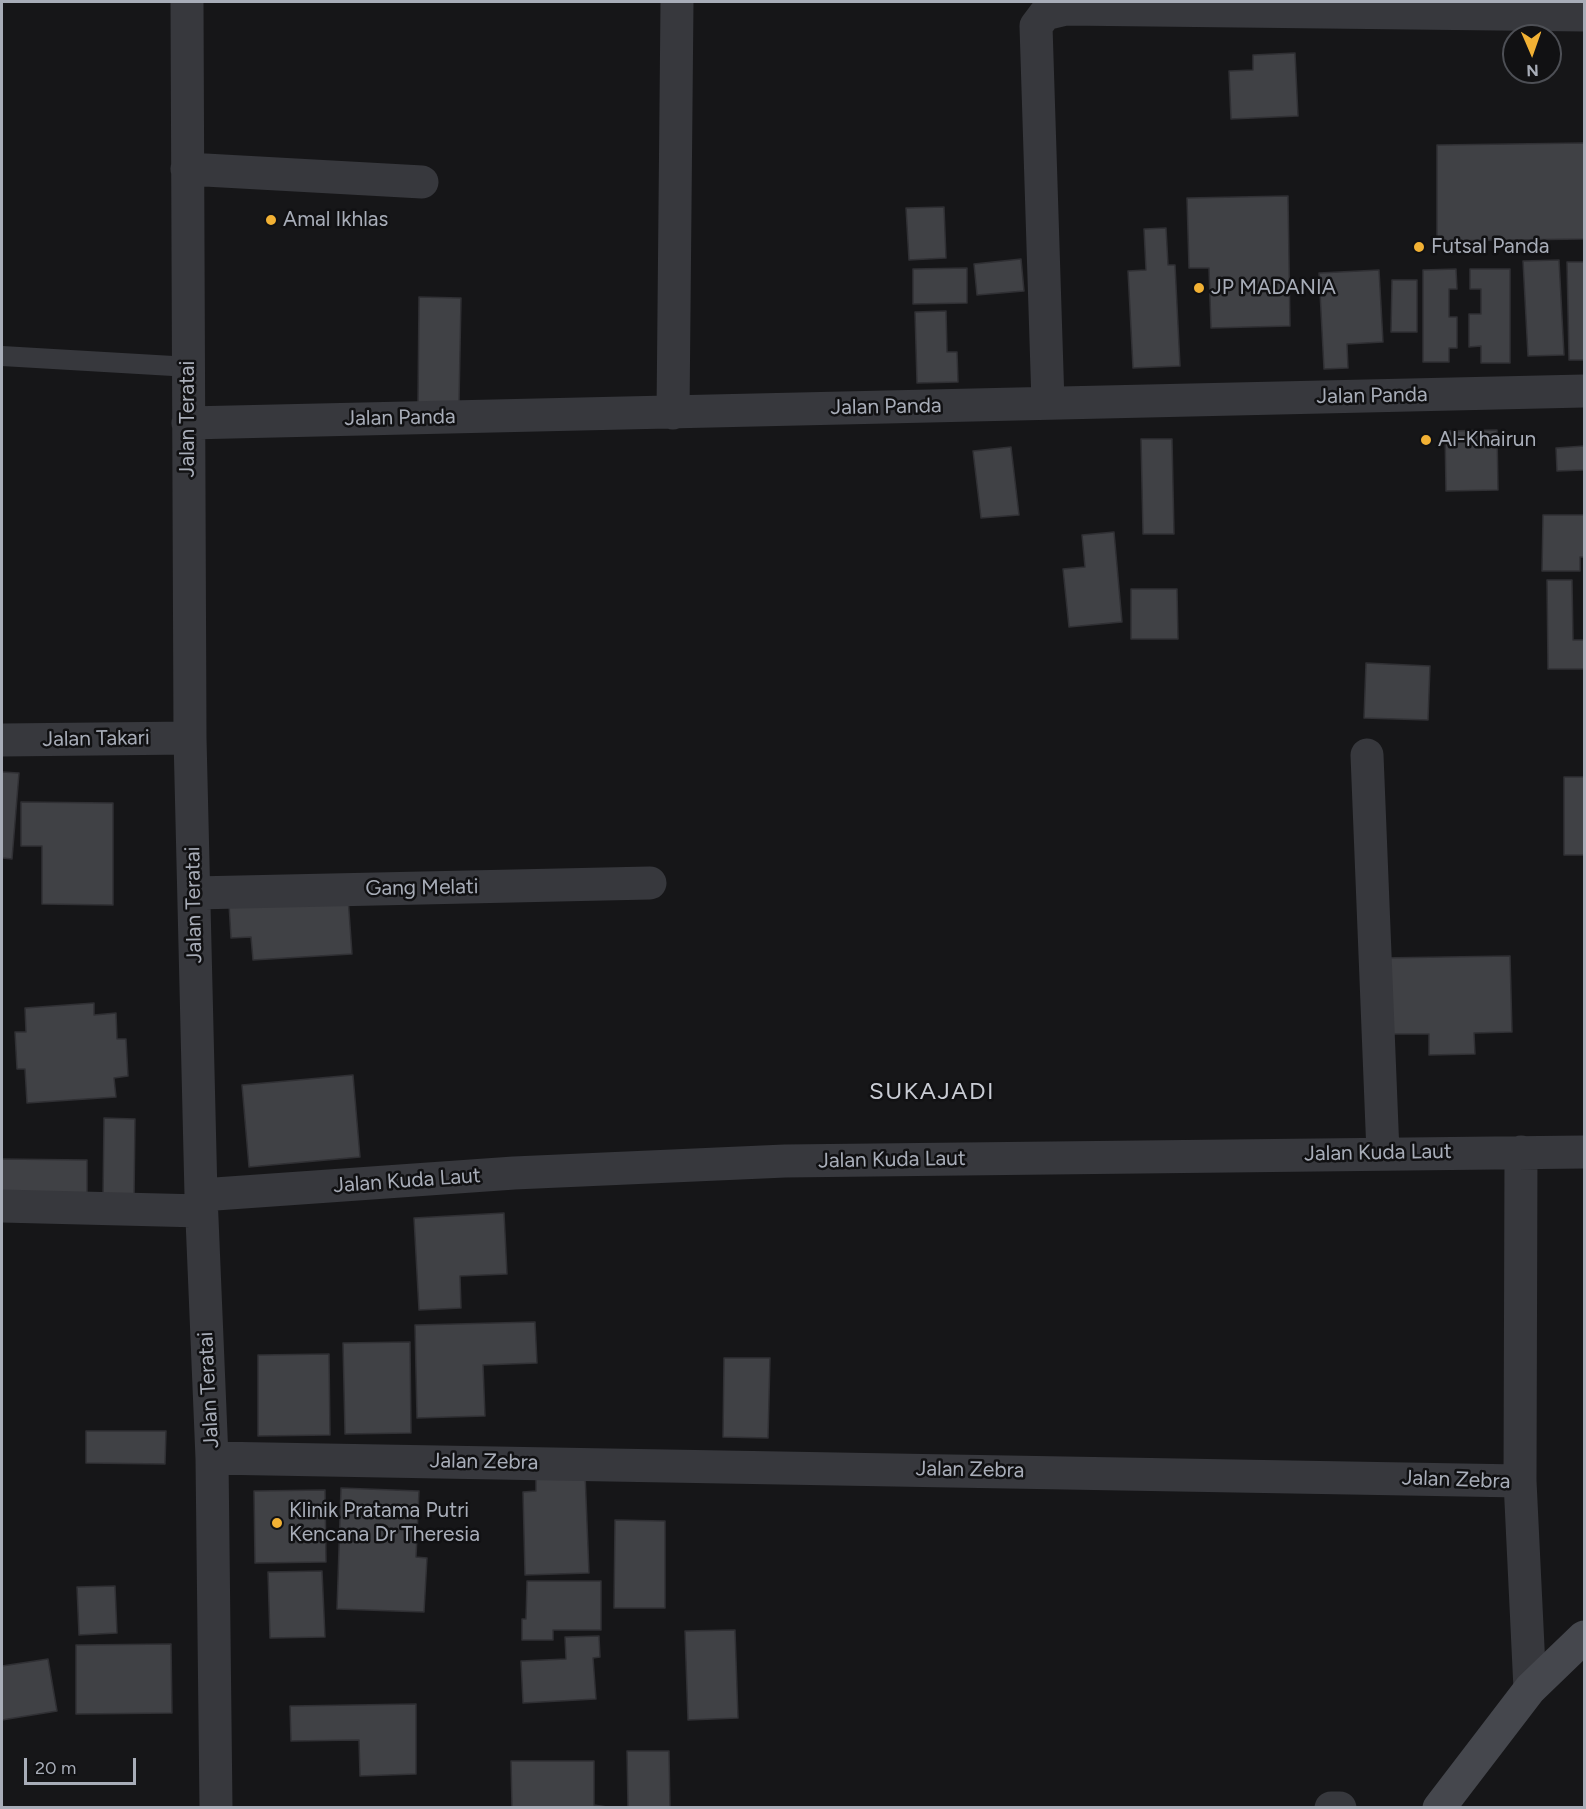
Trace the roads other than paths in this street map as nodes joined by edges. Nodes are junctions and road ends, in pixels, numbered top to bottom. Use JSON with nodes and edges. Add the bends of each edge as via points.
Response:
{"nodes":[{"id":1,"x":187,"y":2,"type":"edge"},
{"id":2,"x":677,"y":2,"type":"edge"},
{"id":3,"x":1584,"y":15,"type":"edge"},
{"id":4,"x":187,"y":169,"type":"junction"},
{"id":5,"x":422,"y":182,"type":"dead end"},
{"id":6,"x":2,"y":356,"type":"edge"},
{"id":7,"x":188,"y":370,"type":"junction"},
{"id":8,"x":1584,"y":391,"type":"edge"},
{"id":9,"x":1048,"y":403,"type":"junction"},
{"id":10,"x":673,"y":412,"type":"junction"},
{"id":11,"x":188,"y":423,"type":"junction"},
{"id":12,"x":190,"y":738,"type":"junction"},
{"id":13,"x":2,"y":741,"type":"edge"},
{"id":14,"x":1368,"y":755,"type":"dead end"},
{"id":15,"x":650,"y":883,"type":"dead end"},
{"id":16,"x":194,"y":893,"type":"junction"},
{"id":17,"x":1521,"y":1152,"type":"junction"},
{"id":18,"x":1584,"y":1152,"type":"edge"},
{"id":19,"x":1383,"y":1153,"type":"junction"},
{"id":20,"x":201,"y":1203,"type":"junction"},
{"id":21,"x":2,"y":1206,"type":"edge"},
{"id":22,"x":212,"y":1458,"type":"junction"},
{"id":23,"x":1520,"y":1481,"type":"junction"},
{"id":24,"x":1584,"y":1637,"type":"edge"},
{"id":25,"x":1530,"y":1689,"type":"junction"},
{"id":26,"x":216,"y":1808,"type":"edge"},
{"id":27,"x":1331,"y":1808,"type":"edge"},
{"id":28,"x":1340,"y":1808,"type":"edge"},
{"id":29,"x":1439,"y":1808,"type":"edge"}],
"edges":[{"from":1,"to":4,"type":"street","name":"Jalan Teratai"},
{"from":2,"to":10,"type":"street"},
{"from":3,"to":9,"type":"street","via":[[1066,9],[1045,14],[1036,26]]},
{"from":4,"to":5,"type":"street"},
{"from":4,"to":7,"type":"street","name":"Jalan Teratai"},
{"from":6,"to":7,"type":"lane"},
{"from":7,"to":11,"type":"street","name":"Jalan Teratai"},
{"from":8,"to":9,"type":"street","name":"Jalan Panda"},
{"from":9,"to":10,"type":"street","name":"Jalan Panda"},
{"from":10,"to":11,"type":"street","name":"Jalan Panda"},
{"from":11,"to":12,"type":"street","name":"Jalan Teratai"},
{"from":12,"to":13,"type":"street","name":"Jalan Takari"},
{"from":12,"to":16,"type":"street","name":"Jalan Teratai"},
{"from":14,"to":19,"type":"street"},
{"from":15,"to":16,"type":"street","name":"Gang Melati"},
{"from":16,"to":20,"type":"street","name":"Jalan Teratai"},
{"from":17,"to":18,"type":"street","name":"Jalan Kuda Laut"},
{"from":17,"to":19,"type":"street","name":"Jalan Kuda Laut"},
{"from":17,"to":23,"type":"street"},
{"from":19,"to":20,"type":"street","name":"Jalan Kuda Laut","via":[[785,1161],[514,1173]]},
{"from":20,"to":21,"type":"street","name":"Jalan Kuda Laut"},
{"from":20,"to":22,"type":"street","name":"Jalan Teratai"},
{"from":22,"to":23,"type":"street","name":"Jalan Zebra"},
{"from":22,"to":26,"type":"street","name":"Jalan Teratai"},
{"from":23,"to":25,"type":"street","name":"Jalan Zebra"},
{"from":24,"to":25,"type":"main road"},
{"from":25,"to":29,"type":"main road"},
{"from":27,"to":28,"type":"street"}]}
